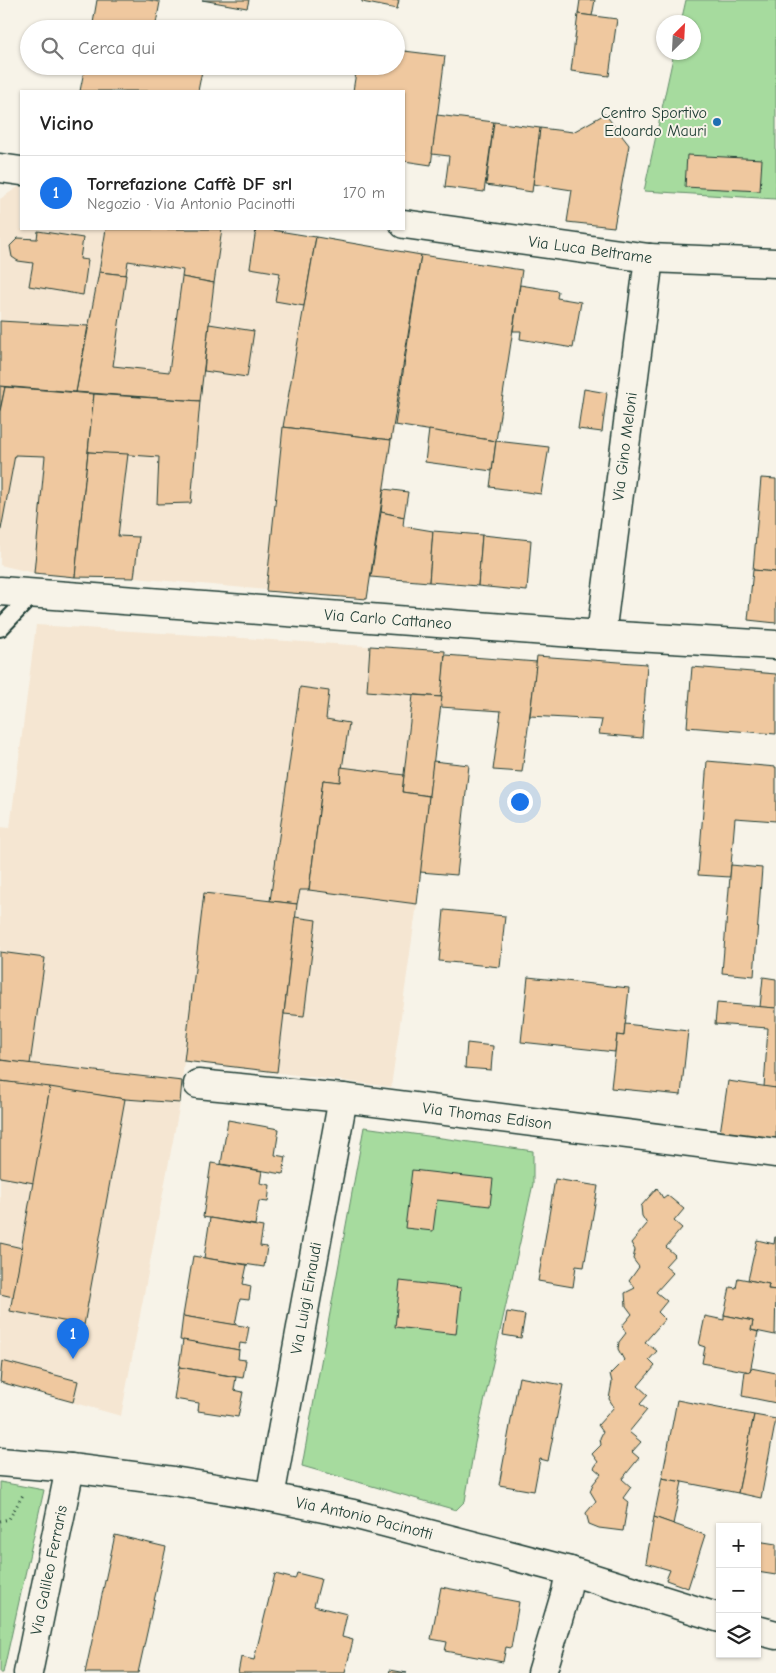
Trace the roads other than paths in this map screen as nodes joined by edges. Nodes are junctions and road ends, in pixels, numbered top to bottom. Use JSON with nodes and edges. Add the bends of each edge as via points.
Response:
{"nodes":[{"id":1,"x":0,"y":168,"type":"edge"},
{"id":2,"x":20,"y":171,"type":"edge"},
{"id":3,"x":405,"y":224,"type":"edge"},
{"id":4,"x":649,"y":258,"type":"junction"},
{"id":5,"x":776,"y":263,"type":"edge"},
{"id":6,"x":0,"y":591,"type":"edge"},
{"id":7,"x":33,"y":594,"type":"junction"},
{"id":8,"x":0,"y":628,"type":"edge"},
{"id":9,"x":601,"y":635,"type":"junction"},
{"id":10,"x":776,"y":646,"type":"edge"},
{"id":11,"x":198,"y":1084,"type":"dead end"},
{"id":12,"x":343,"y":1098,"type":"junction"},
{"id":13,"x":776,"y":1153,"type":"edge"},
{"id":14,"x":0,"y":1462,"type":"edge"},
{"id":15,"x":70,"y":1468,"type":"junction"},
{"id":16,"x":270,"y":1497,"type":"junction"},
{"id":17,"x":570,"y":1571,"type":"junction"},
{"id":18,"x":716,"y":1617,"type":"edge"},
{"id":19,"x":761,"y":1631,"type":"edge"},
{"id":20,"x":776,"y":1636,"type":"edge"},
{"id":21,"x":28,"y":1673,"type":"edge"},
{"id":22,"x":542,"y":1673,"type":"edge"}],
"edges":[{"from":1,"to":2,"type":"street"},
{"from":3,"to":4,"type":"street","name":"Via Luca Beltrame"},
{"from":4,"to":5,"type":"street","name":"Via Luca Beltrame"},
{"from":4,"to":9,"type":"street","name":"Via Gino Meloni"},
{"from":6,"to":7,"type":"street","name":"Via Carlo Cattaneo"},
{"from":7,"to":8,"type":"lane"},
{"from":7,"to":9,"type":"street","name":"Via Carlo Cattaneo"},
{"from":9,"to":10,"type":"street","name":"Via Carlo Cattaneo"},
{"from":11,"to":12,"type":"street","name":"Via Thomas Edison"},
{"from":12,"to":13,"type":"street","name":"Via Thomas Edison"},
{"from":12,"to":16,"type":"street","name":"Via Luigi Einaudi"},
{"from":14,"to":15,"type":"street","name":"Via Antonio Pacinotti"},
{"from":15,"to":16,"type":"street","name":"Via Antonio Pacinotti"},
{"from":15,"to":21,"type":"street","name":"Via Galileo Ferraris"},
{"from":16,"to":17,"type":"street","name":"Via Antonio Pacinotti","via":[[354,1514]]},
{"from":17,"to":18,"type":"street","name":"Via Antonio Pacinotti"},
{"from":17,"to":22,"type":"street"},
{"from":19,"to":20,"type":"street"}]}
